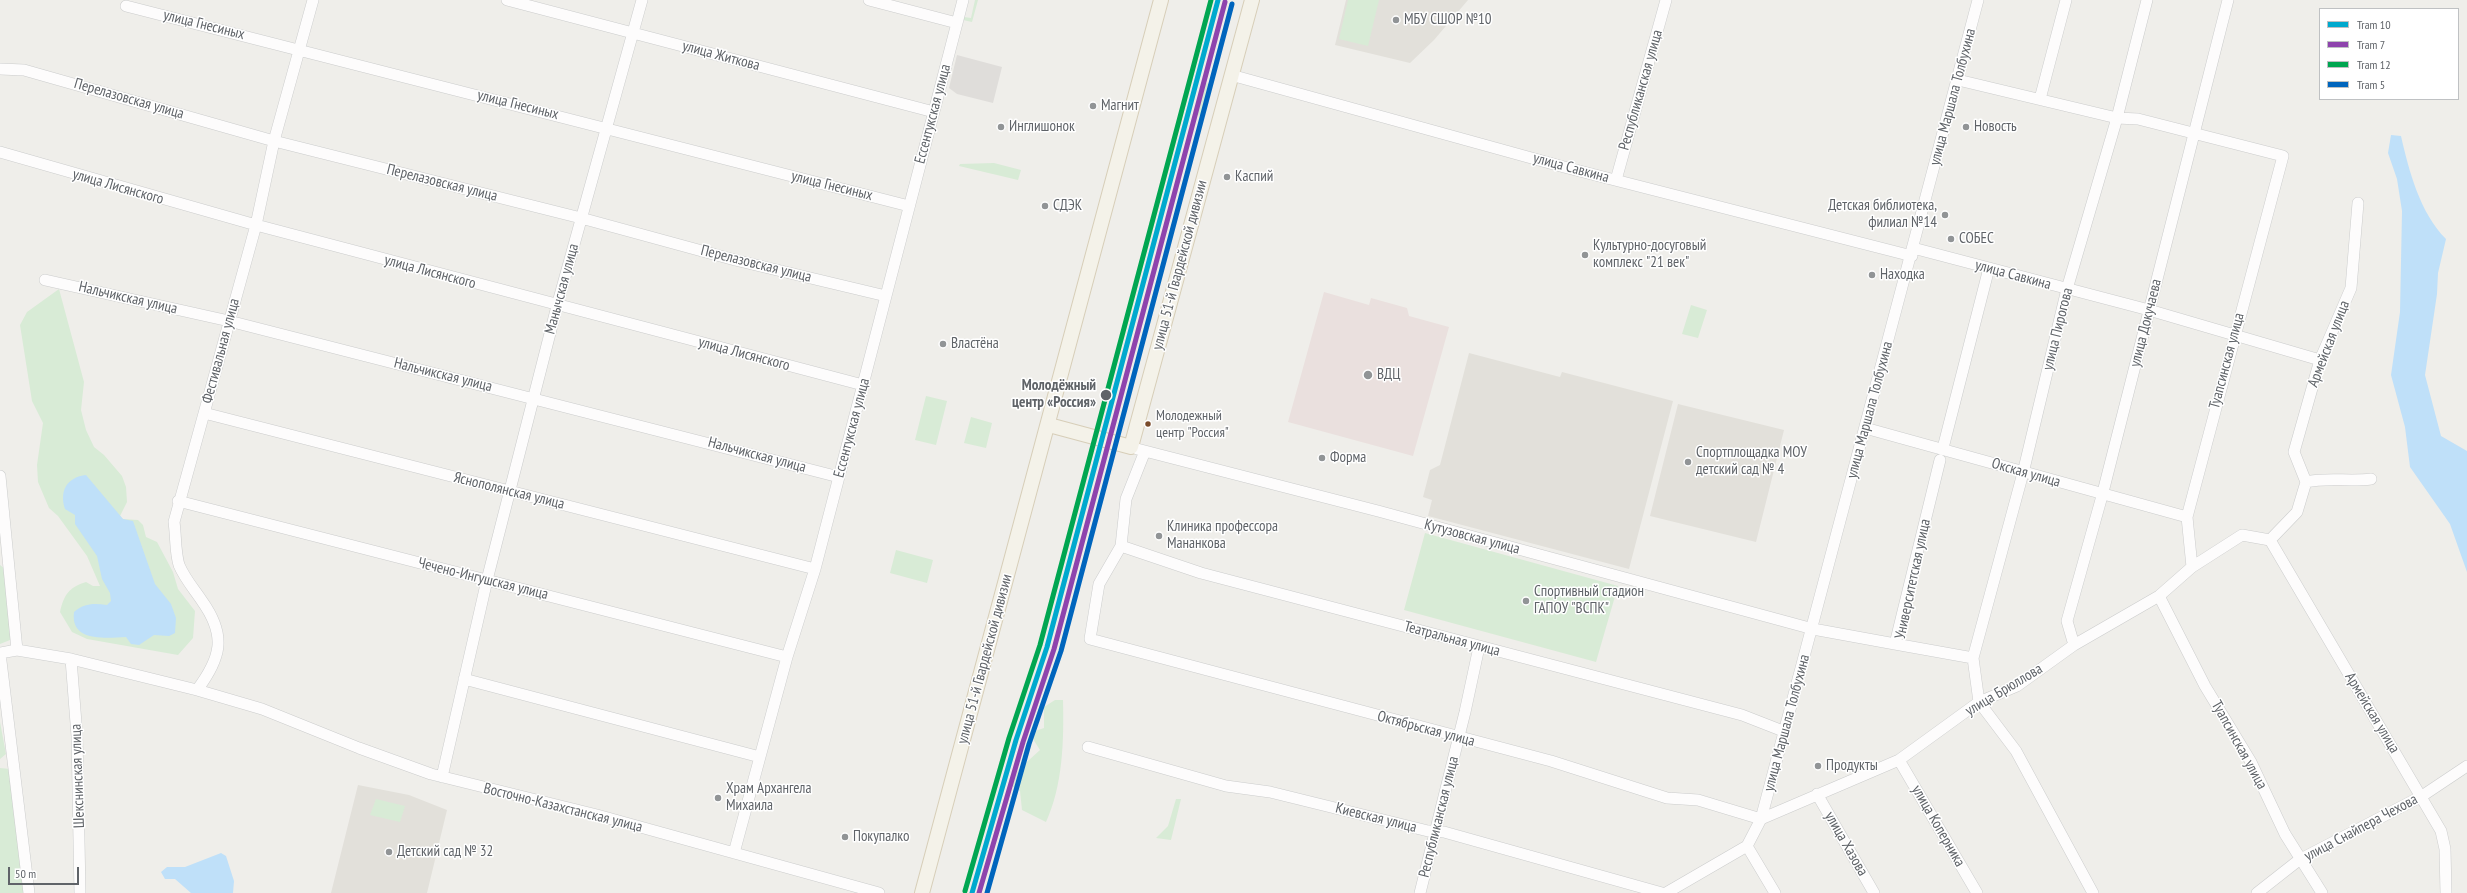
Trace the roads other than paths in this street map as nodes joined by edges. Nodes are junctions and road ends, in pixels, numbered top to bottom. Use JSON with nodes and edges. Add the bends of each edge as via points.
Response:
{"nodes":[{"id":1,"x":313,"y":0,"type":"edge"},
{"id":2,"x":507,"y":0,"type":"edge"},
{"id":3,"x":642,"y":0,"type":"edge"},
{"id":4,"x":869,"y":0,"type":"edge"},
{"id":5,"x":963,"y":0,"type":"edge"},
{"id":6,"x":1161,"y":0,"type":"edge"},
{"id":7,"x":1252,"y":0,"type":"edge"},
{"id":8,"x":1666,"y":0,"type":"edge"},
{"id":9,"x":1978,"y":0,"type":"edge"},
{"id":10,"x":2066,"y":0,"type":"edge"},
{"id":11,"x":2147,"y":0,"type":"edge"},
{"id":12,"x":2228,"y":0,"type":"edge"},
{"id":13,"x":126,"y":6,"type":"dead end"},
{"id":14,"x":957,"y":23,"type":"junction"},
{"id":15,"x":633,"y":33,"type":"junction"},
{"id":16,"x":300,"y":50,"type":"junction"},
{"id":17,"x":0,"y":68,"type":"edge"},
{"id":18,"x":1231,"y":75,"type":"junction"},
{"id":19,"x":1958,"y":80,"type":"junction"},
{"id":20,"x":2040,"y":99,"type":"junction"},
{"id":21,"x":934,"y":112,"type":"junction"},
{"id":22,"x":2117,"y":118,"type":"junction"},
{"id":23,"x":607,"y":128,"type":"junction"},
{"id":24,"x":2194,"y":133,"type":"junction"},
{"id":25,"x":274,"y":141,"type":"junction"},
{"id":26,"x":0,"y":152,"type":"edge"},
{"id":27,"x":1616,"y":180,"type":"junction"},
{"id":28,"x":2358,"y":203,"type":"dead end"},
{"id":29,"x":909,"y":206,"type":"junction"},
{"id":30,"x":581,"y":218,"type":"junction"},
{"id":31,"x":256,"y":225,"type":"junction"},
{"id":32,"x":1912,"y":252,"type":"junction"},
{"id":33,"x":1989,"y":268,"type":"junction"},
{"id":34,"x":45,"y":280,"type":"dead end"},
{"id":35,"x":2067,"y":289,"type":"junction"},
{"id":36,"x":886,"y":296,"type":"junction"},
{"id":37,"x":557,"y":306,"type":"junction"},
{"id":38,"x":2149,"y":310,"type":"junction"},
{"id":39,"x":229,"y":321,"type":"junction"},
{"id":40,"x":2234,"y":334,"type":"junction"},
{"id":41,"x":2320,"y":360,"type":"junction"},
{"id":42,"x":863,"y":385,"type":"junction"},
{"id":43,"x":534,"y":399,"type":"junction"},
{"id":44,"x":204,"y":413,"type":"junction"},
{"id":45,"x":1049,"y":426,"type":"junction"},
{"id":46,"x":1865,"y":428,"type":"junction"},
{"id":47,"x":1131,"y":447,"type":"junction"},
{"id":48,"x":1943,"y":448,"type":"junction"},
{"id":49,"x":1145,"y":451,"type":"junction"},
{"id":50,"x":1940,"y":460,"type":"dead end"},
{"id":51,"x":2023,"y":473,"type":"junction"},
{"id":52,"x":0,"y":476,"type":"edge"},
{"id":53,"x":839,"y":477,"type":"junction"},
{"id":54,"x":2372,"y":479,"type":"dead end"},
{"id":55,"x":2306,"y":482,"type":"junction"},
{"id":56,"x":510,"y":492,"type":"junction"},
{"id":57,"x":2102,"y":496,"type":"junction"},
{"id":58,"x":178,"y":501,"type":"junction"},
{"id":59,"x":2187,"y":517,"type":"junction"},
{"id":60,"x":2270,"y":540,"type":"junction"},
{"id":61,"x":1121,"y":546,"type":"junction"},
{"id":62,"x":2192,"y":567,"type":"junction"},
{"id":63,"x":814,"y":569,"type":"junction"},
{"id":64,"x":487,"y":580,"type":"junction"},
{"id":65,"x":2159,"y":596,"type":"junction"},
{"id":66,"x":1813,"y":629,"type":"junction"},
{"id":67,"x":1895,"y":644,"type":"junction"},
{"id":68,"x":2074,"y":645,"type":"junction"},
{"id":69,"x":1479,"y":647,"type":"junction"},
{"id":70,"x":17,"y":650,"type":"junction"},
{"id":71,"x":0,"y":653,"type":"edge"},
{"id":72,"x":787,"y":656,"type":"junction"},
{"id":73,"x":1972,"y":658,"type":"junction"},
{"id":74,"x":71,"y":659,"type":"junction"},
{"id":75,"x":464,"y":679,"type":"junction"},
{"id":76,"x":196,"y":690,"type":"junction"},
{"id":77,"x":1979,"y":702,"type":"junction"},
{"id":78,"x":1783,"y":732,"type":"junction"},
{"id":79,"x":1459,"y":738,"type":"junction"},
{"id":80,"x":1088,"y":747,"type":"dead end"},
{"id":81,"x":760,"y":757,"type":"junction"},
{"id":82,"x":1899,"y":760,"type":"junction"},
{"id":83,"x":2467,"y":766,"type":"edge"},
{"id":84,"x":442,"y":777,"type":"junction"},
{"id":85,"x":1817,"y":794,"type":"junction"},
{"id":86,"x":2422,"y":796,"type":"junction"},
{"id":87,"x":1761,"y":819,"type":"junction"},
{"id":88,"x":1435,"y":832,"type":"junction"},
{"id":89,"x":1747,"y":846,"type":"junction"},
{"id":90,"x":734,"y":853,"type":"junction"},
{"id":91,"x":2300,"y":860,"type":"junction"},
{"id":92,"x":29,"y":893,"type":"edge"},
{"id":93,"x":80,"y":893,"type":"edge"},
{"id":94,"x":879,"y":893,"type":"edge"},
{"id":95,"x":922,"y":893,"type":"edge"},
{"id":96,"x":1420,"y":893,"type":"edge"},
{"id":97,"x":1662,"y":893,"type":"edge"},
{"id":98,"x":1666,"y":893,"type":"edge"},
{"id":99,"x":1775,"y":893,"type":"edge"},
{"id":100,"x":1874,"y":893,"type":"edge"},
{"id":101,"x":1977,"y":893,"type":"edge"},
{"id":102,"x":2093,"y":893,"type":"edge"},
{"id":103,"x":2257,"y":893,"type":"edge"},
{"id":104,"x":2322,"y":893,"type":"edge"},
{"id":105,"x":2446,"y":893,"type":"edge"}],
"edges":[{"from":1,"to":16,"type":"street","name":"Фестивальная улица"},
{"from":2,"to":15,"type":"street","name":"улица Житкова"},
{"from":3,"to":15,"type":"street","name":"Манычская улица"},
{"from":4,"to":14,"type":"street"},
{"from":5,"to":14,"type":"street","name":"Ессентукская улица"},
{"from":6,"to":45,"type":"main road","name":"улица 51-й Гвардейской дивизии"},
{"from":7,"to":18,"type":"main road","name":"улица 51-й Гвардейской дивизии"},
{"from":8,"to":27,"type":"street","name":"Республиканская улица"},
{"from":9,"to":19,"type":"street","name":"улица Маршала Толбухина"},
{"from":10,"to":20,"type":"street"},
{"from":11,"to":22,"type":"street","name":"улица Пирогова"},
{"from":12,"to":24,"type":"street","name":"улица Докучаева"},
{"from":13,"to":16,"type":"street","name":"улица Гнесиных"},
{"from":14,"to":21,"type":"street","name":"Ессентукская улица"},
{"from":15,"to":21,"type":"street","name":"улица Житкова"},
{"from":15,"to":23,"type":"street","name":"Манычская улица"},
{"from":16,"to":23,"type":"street","name":"улица Гнесиных"},
{"from":16,"to":25,"type":"street","name":"Фестивальная улица"},
{"from":17,"to":25,"type":"street","name":"Перелазовская улица","via":[[24,70]]},
{"from":18,"to":27,"type":"street","name":"улица Савкина"},
{"from":18,"to":47,"type":"main road","name":"улица 51-й Гвардейской дивизии"},
{"from":19,"to":20,"type":"street"},
{"from":19,"to":32,"type":"street","name":"улица Маршала Толбухина"},
{"from":20,"to":22,"type":"street"},
{"from":21,"to":29,"type":"street","name":"Ессентукская улица"},
{"from":22,"to":24,"type":"street","via":[[2138,119]]},
{"from":22,"to":35,"type":"street","name":"улица Пирогова"},
{"from":23,"to":29,"type":"street","name":"улица Гнесиных"},
{"from":23,"to":30,"type":"street","name":"Манычская улица"},
{"from":24,"to":38,"type":"street","name":"улица Докучаева"},
{"from":24,"to":40,"type":"street","name":"Туапсинская улица","via":[[2283,156]]},
{"from":25,"to":30,"type":"street","name":"Перелазовская улица"},
{"from":25,"to":31,"type":"street","name":"Фестивальная улица"},
{"from":26,"to":31,"type":"street","name":"улица Лисянского"},
{"from":27,"to":32,"type":"street","name":"улица Савкина"},
{"from":28,"to":41,"type":"street","name":"Армейская улица","via":[[2351,288]]},
{"from":29,"to":36,"type":"street","name":"Ессентукская улица"},
{"from":30,"to":36,"type":"street","name":"Перелазовская улица","via":[[735,260]]},
{"from":30,"to":37,"type":"street","name":"Манычская улица"},
{"from":31,"to":37,"type":"street","name":"улица Лисянского"},
{"from":31,"to":39,"type":"street","name":"Фестивальная улица"},
{"from":32,"to":33,"type":"street","name":"улица Савкина"},
{"from":32,"to":46,"type":"street","name":"улица Маршала Толбухина"},
{"from":33,"to":35,"type":"street","name":"улица Савкина"},
{"from":33,"to":48,"type":"street"},
{"from":34,"to":39,"type":"street","name":"Нальчикская улица"},
{"from":35,"to":38,"type":"street","name":"улица Савкина"},
{"from":35,"to":51,"type":"street","name":"улица Пирогова"},
{"from":36,"to":42,"type":"street","name":"Ессентукская улица"},
{"from":37,"to":42,"type":"street","name":"улица Лисянского"},
{"from":37,"to":43,"type":"street","name":"Манычская улица"},
{"from":38,"to":40,"type":"street","name":"улица Савкина"},
{"from":38,"to":57,"type":"street","name":"улица Докучаева"},
{"from":39,"to":43,"type":"street","name":"Нальчикская улица"},
{"from":39,"to":44,"type":"street","name":"Фестивальная улица"},
{"from":40,"to":41,"type":"street","name":"улица Савкина"},
{"from":40,"to":59,"type":"street","name":"Туапсинская улица"},
{"from":41,"to":55,"type":"street","name":"Армейская улица","via":[[2294,452]]},
{"from":42,"to":53,"type":"street","name":"Ессентукская улица"},
{"from":43,"to":53,"type":"street","name":"Нальчикская улица"},
{"from":43,"to":56,"type":"street","name":"Манычская улица"},
{"from":44,"to":56,"type":"street","name":"Яснополянская улица"},
{"from":44,"to":58,"type":"street","name":"Фестивальная улица"},
{"from":45,"to":47,"type":"main road"},
{"from":45,"to":95,"type":"main road","name":"улица 51-й Гвардейской дивизии"},
{"from":46,"to":48,"type":"street","name":"Окская улица"},
{"from":46,"to":66,"type":"street","name":"улица Маршала Толбухина"},
{"from":47,"to":49,"type":"street","name":"Кутузовская улица"},
{"from":48,"to":51,"type":"street","name":"Окская улица"},
{"from":49,"to":61,"type":"street","via":[[1126,498]]},
{"from":49,"to":66,"type":"street","name":"Кутузовская улица","via":[[1371,509]]},
{"from":50,"to":67,"type":"street","name":"Университетская улица"},
{"from":51,"to":57,"type":"street","name":"Окская улица"},
{"from":51,"to":73,"type":"street","name":"улица Пирогова"},
{"from":52,"to":70,"type":"street"},
{"from":53,"to":63,"type":"street","name":"Ессентукская улица"},
{"from":54,"to":55,"type":"street","via":[[2360,481],[2322,478]]},
{"from":55,"to":60,"type":"street","via":[[2296,512]]},
{"from":56,"to":63,"type":"street","name":"Яснополянская улица"},
{"from":56,"to":64,"type":"street","name":"Манычская улица"},
{"from":57,"to":59,"type":"street","name":"Окская улица"},
{"from":57,"to":68,"type":"street","name":"улица Докучаева","via":[[2067,621]]},
{"from":58,"to":64,"type":"street","name":"Чечено-Ингушская улица"},
{"from":58,"to":76,"type":"street","name":"Фестивальная улица","via":[[174,522],[179,564],[218,631],[216,656],[211,671]]},
{"from":59,"to":62,"type":"street","name":"Туапсинская улица"},
{"from":60,"to":62,"type":"street","name":"улица Брюллова","via":[[2242,535]]},
{"from":60,"to":86,"type":"street","name":"Армейская улица"},
{"from":61,"to":69,"type":"street","name":"Театральная улица","via":[[1202,573]]},
{"from":61,"to":79,"type":"street","name":"Октябрьская улица","via":[[1099,584],[1090,639]]},
{"from":62,"to":65,"type":"street","name":"улица Брюллова"},
{"from":63,"to":72,"type":"street","name":"Ессентукская улица"},
{"from":64,"to":72,"type":"street","name":"Чечено-Ингушская улица"},
{"from":64,"to":75,"type":"street"},
{"from":65,"to":68,"type":"street","name":"улица Брюллова"},
{"from":65,"to":91,"type":"street","name":"Туапсинская улица","via":[[2205,686],[2251,762]]},
{"from":66,"to":67,"type":"street","name":"Кутузовская улица"},
{"from":66,"to":78,"type":"street","name":"улица Маршала Толбухина"},
{"from":67,"to":73,"type":"street","name":"Университетская улица"},
{"from":68,"to":77,"type":"street","name":"улица Брюллова","via":[[2017,686]]},
{"from":69,"to":78,"type":"street","name":"Театральная улица","via":[[1742,715]]},
{"from":69,"to":79,"type":"street","name":"Республиканская улица"},
{"from":70,"to":71,"type":"street"},
{"from":70,"to":74,"type":"street","name":"Восточно-Казахстанская улица"},
{"from":71,"to":92,"type":"street"},
{"from":72,"to":81,"type":"street","name":"Ессентукская улица"},
{"from":73,"to":77,"type":"street"},
{"from":74,"to":76,"type":"street","name":"Восточно-Казахстанская улица"},
{"from":74,"to":93,"type":"street","name":"Шекснинская улица","via":[[77,751]]},
{"from":75,"to":81,"type":"street"},
{"from":75,"to":84,"type":"street"},
{"from":76,"to":84,"type":"street","name":"Восточно-Казахстанская улица","via":[[262,709],[359,748]]},
{"from":77,"to":82,"type":"street","name":"улица Брюллова"},
{"from":77,"to":102,"type":"street","via":[[2016,751]]},
{"from":78,"to":87,"type":"street","name":"улица Маршала Толбухина"},
{"from":79,"to":87,"type":"street","name":"Октябрьская улица","via":[[1551,761],[1667,798],[1698,800]]},
{"from":79,"to":88,"type":"street","name":"Республиканская улица"},
{"from":80,"to":88,"type":"street","name":"Киевская улица","via":[[1226,786],[1270,792]]},
{"from":81,"to":90,"type":"street","name":"Ессентукская улица"},
{"from":82,"to":85,"type":"street","name":"улица Брюллова"},
{"from":82,"to":101,"type":"street","name":"улица Коперника"},
{"from":83,"to":86,"type":"street","name":"улица Снайпера Чехова"},
{"from":84,"to":90,"type":"street","name":"Восточно-Казахстанская улица","via":[[597,815]]},
{"from":85,"to":87,"type":"street","name":"улица Брюллова"},
{"from":85,"to":100,"type":"street","name":"улица Хазова"},
{"from":86,"to":91,"type":"street","name":"улица Снайпера Чехова"},
{"from":86,"to":105,"type":"street","name":"Армейская улица","via":[[2441,831],[2445,849]]},
{"from":87,"to":89,"type":"street"},
{"from":88,"to":96,"type":"street","name":"Республиканская улица"},
{"from":88,"to":97,"type":"street","name":"Киевская улица","via":[[1459,836]]},
{"from":89,"to":98,"type":"street"},
{"from":89,"to":99,"type":"street"},
{"from":90,"to":94,"type":"street","name":"Восточно-Казахстанская улица"},
{"from":91,"to":103,"type":"street","name":"улица Снайпера Чехова"},
{"from":91,"to":104,"type":"street","name":"Туапсинская улица"}]}
